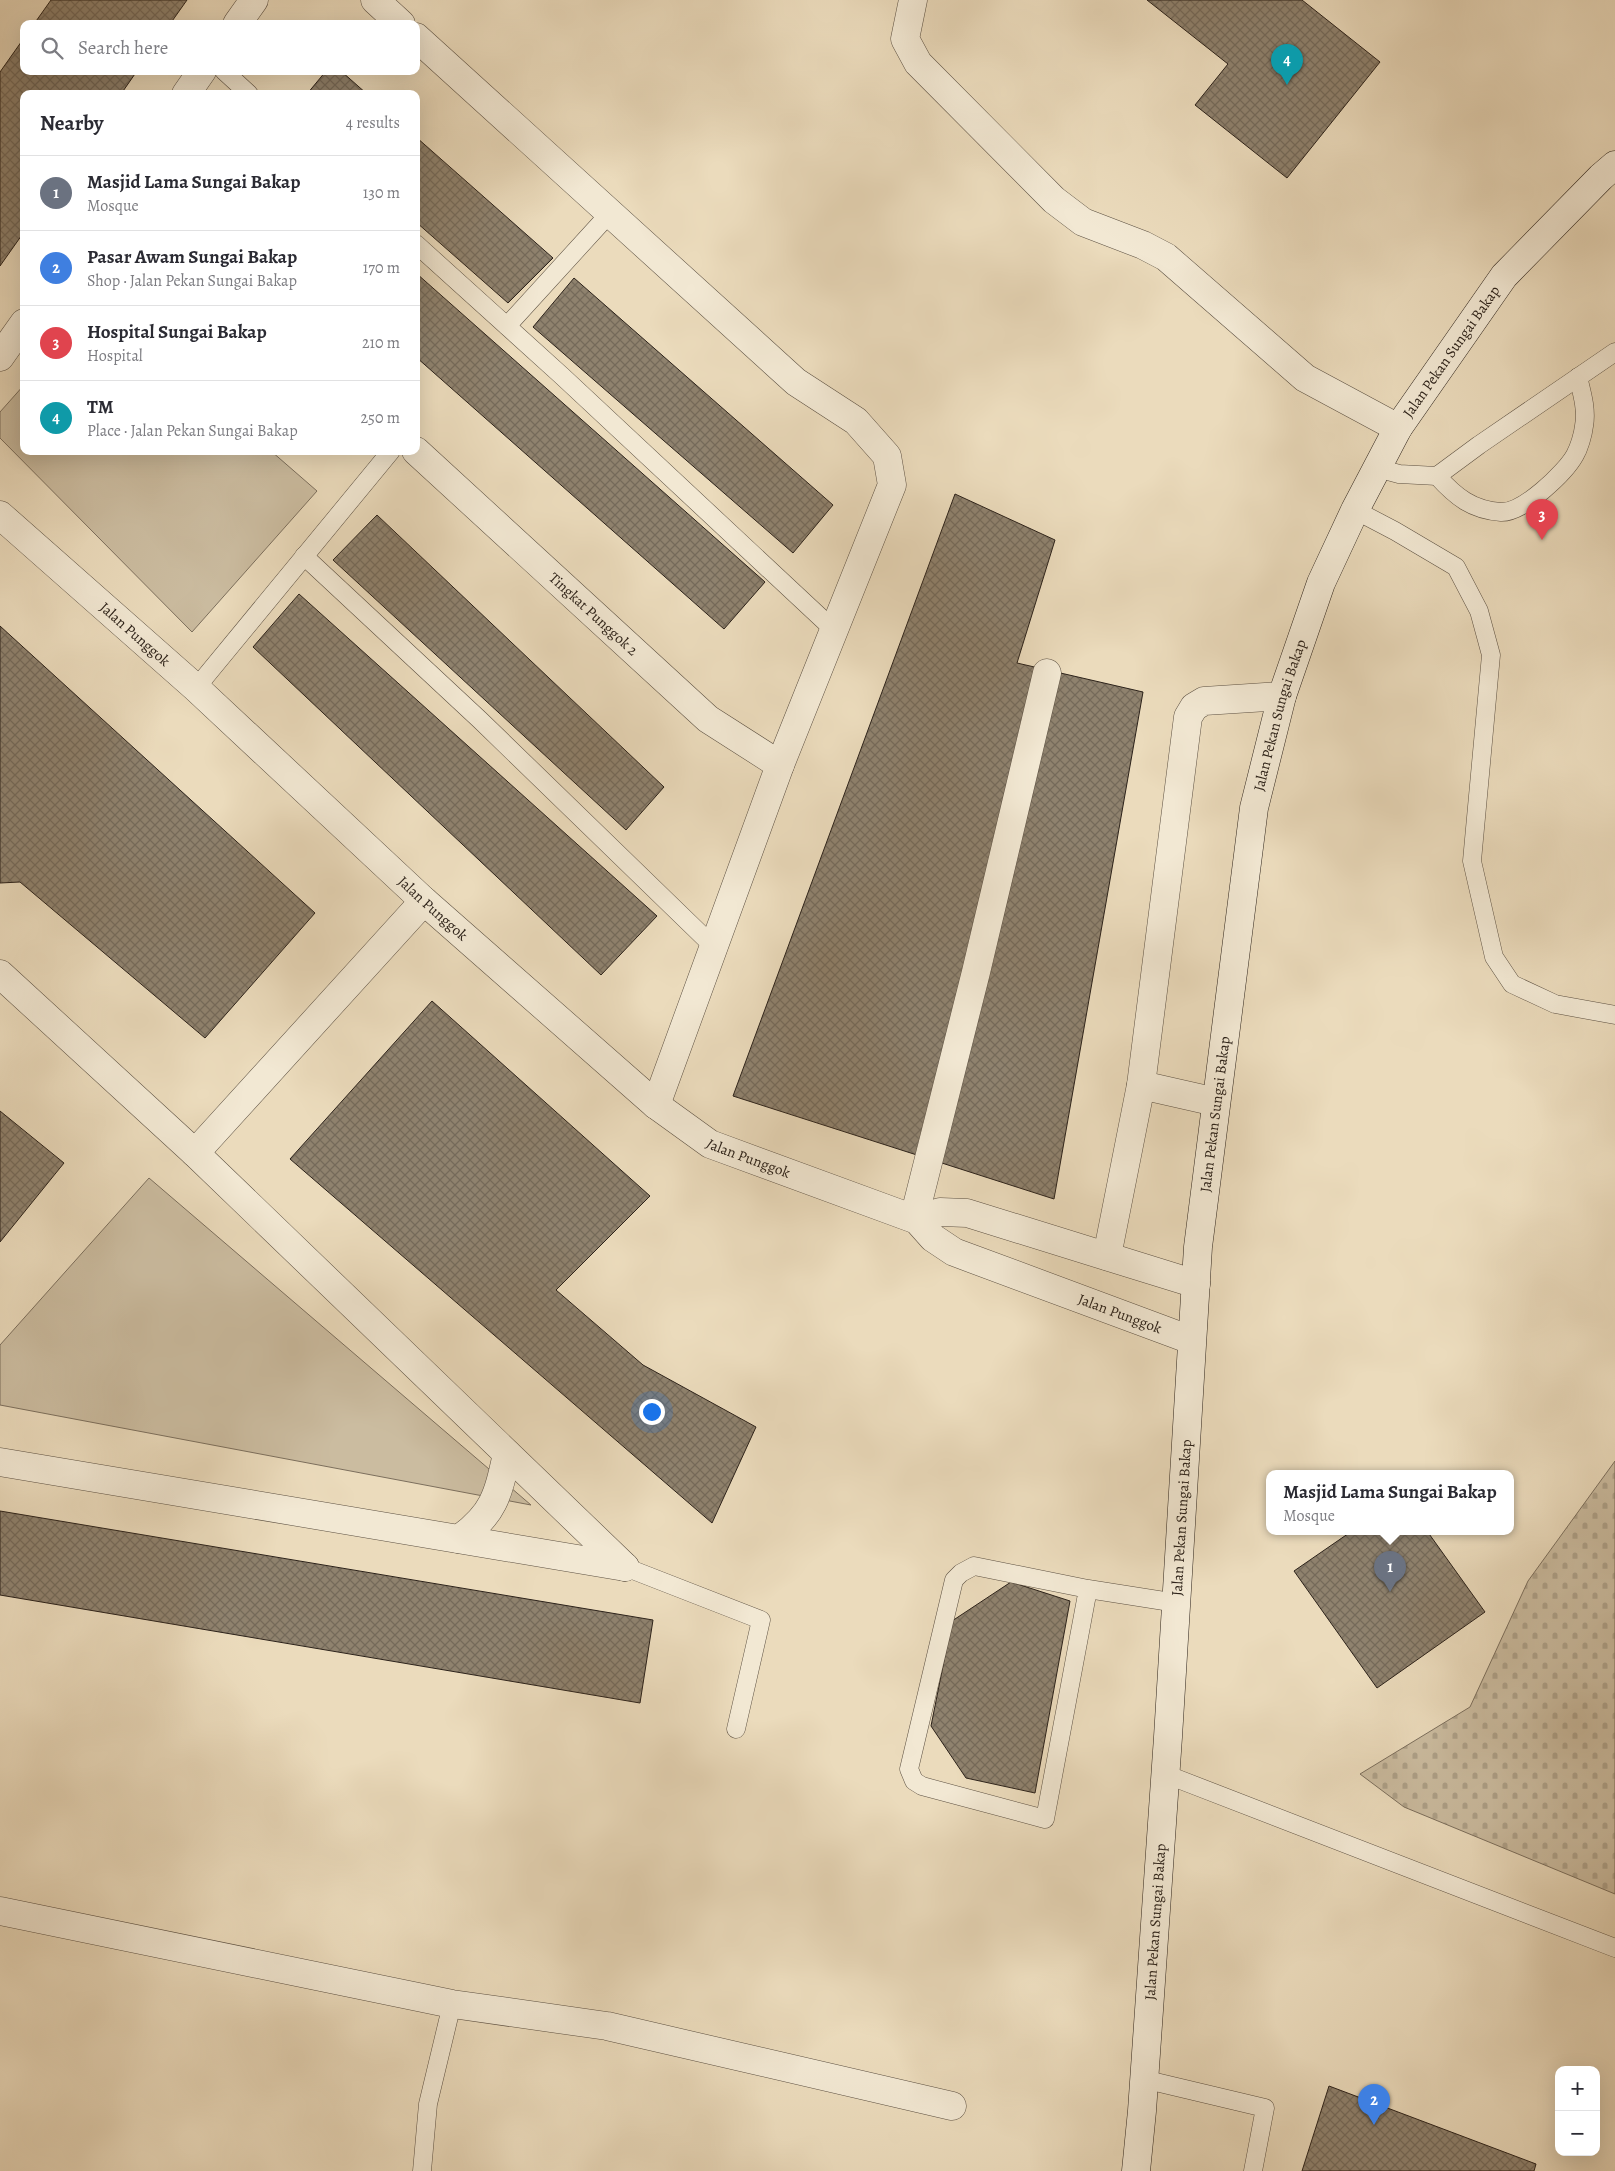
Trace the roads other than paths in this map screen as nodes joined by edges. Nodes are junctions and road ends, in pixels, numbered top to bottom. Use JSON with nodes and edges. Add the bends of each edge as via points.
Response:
{"nodes":[{"id":1,"x":254,"y":0,"type":"edge"},
{"id":2,"x":375,"y":0,"type":"edge"},
{"id":3,"x":913,"y":0,"type":"edge"},
{"id":4,"x":240,"y":20,"type":"edge"},
{"id":5,"x":397,"y":20,"type":"edge"},
{"id":6,"x":420,"y":41,"type":"edge"},
{"id":7,"x":199,"y":75,"type":"edge"},
{"id":8,"x":228,"y":75,"type":"edge"},
{"id":9,"x":189,"y":90,"type":"edge"},
{"id":10,"x":245,"y":90,"type":"edge"},
{"id":11,"x":1610,"y":175,"type":"edge"},
{"id":12,"x":610,"y":214,"type":"junction"},
{"id":13,"x":420,"y":248,"type":"edge"},
{"id":14,"x":507,"y":326,"type":"junction"},
{"id":15,"x":20,"y":329,"type":"edge"},
{"id":16,"x":1615,"y":352,"type":"edge"},
{"id":17,"x":0,"y":357,"type":"edge"},
{"id":18,"x":1578,"y":377,"type":"junction"},
{"id":19,"x":1398,"y":428,"type":"junction"},
{"id":20,"x":388,"y":455,"type":"edge"},
{"id":21,"x":420,"y":455,"type":"edge"},
{"id":22,"x":1377,"y":468,"type":"junction"},
{"id":23,"x":1437,"y":476,"type":"junction"},
{"id":24,"x":1355,"y":510,"type":"junction"},
{"id":25,"x":0,"y":515,"type":"edge"},
{"id":26,"x":304,"y":556,"type":"junction"},
{"id":27,"x":834,"y":630,"type":"junction"},
{"id":28,"x":1047,"y":673,"type":"dead end"},
{"id":29,"x":196,"y":688,"type":"junction"},
{"id":30,"x":1282,"y":696,"type":"junction"},
{"id":31,"x":780,"y":765,"type":"junction"},
{"id":32,"x":424,"y":902,"type":"junction"},
{"id":33,"x":714,"y":947,"type":"junction"},
{"id":34,"x":0,"y":974,"type":"edge"},
{"id":35,"x":1615,"y":1015,"type":"edge"},
{"id":36,"x":1141,"y":1085,"type":"junction"},
{"id":37,"x":1216,"y":1102,"type":"junction"},
{"id":38,"x":656,"y":1105,"type":"junction"},
{"id":39,"x":196,"y":1153,"type":"junction"},
{"id":40,"x":915,"y":1219,"type":"junction"},
{"id":41,"x":1107,"y":1256,"type":"junction"},
{"id":42,"x":1196,"y":1284,"type":"junction"},
{"id":43,"x":1191,"y":1340,"type":"junction"},
{"id":44,"x":507,"y":1454,"type":"junction"},
{"id":45,"x":0,"y":1462,"type":"edge"},
{"id":46,"x":459,"y":1539,"type":"junction"},
{"id":47,"x":625,"y":1567,"type":"junction"},
{"id":48,"x":1088,"y":1589,"type":"junction"},
{"id":49,"x":1177,"y":1603,"type":"junction"},
{"id":50,"x":736,"y":1729,"type":"dead end"},
{"id":51,"x":1165,"y":1774,"type":"junction"},
{"id":52,"x":0,"y":1911,"type":"edge"},
{"id":53,"x":1615,"y":1948,"type":"edge"},
{"id":54,"x":452,"y":2004,"type":"junction"},
{"id":55,"x":1144,"y":2079,"type":"junction"},
{"id":56,"x":952,"y":2106,"type":"dead end"},
{"id":57,"x":422,"y":2171,"type":"edge"},
{"id":58,"x":1136,"y":2171,"type":"edge"},
{"id":59,"x":1253,"y":2171,"type":"edge"}],
"edges":[{"from":1,"to":4,"type":"street"},
{"from":2,"to":5,"type":"street"},
{"from":3,"to":19,"type":"street","via":[[905,39],[918,63],[1054,200],[1083,222],[1143,245],[1166,258],[1305,378]]},
{"from":6,"to":12,"type":"street"},
{"from":7,"to":9,"type":"street"},
{"from":8,"to":10,"type":"lane"},
{"from":11,"to":19,"type":"street","name":"Jalan Pekan Sungai Bakap","via":[[1504,276]]},
{"from":12,"to":14,"type":"lane"},
{"from":12,"to":27,"type":"street","via":[[796,382],[856,421],[887,456],[892,485]]},
{"from":13,"to":14,"type":"lane"},
{"from":14,"to":27,"type":"lane"},
{"from":15,"to":17,"type":"street"},
{"from":16,"to":18,"type":"lane"},
{"from":18,"to":23,"type":"lane"},
{"from":18,"to":23,"type":"lane","via":[[1584,404],[1584,427],[1575,456],[1548,486],[1526,503],[1503,512],[1474,505],[1456,497]]},
{"from":19,"to":22,"type":"street","name":"Jalan Pekan Sungai Bakap"},
{"from":20,"to":26,"type":"lane"},
{"from":21,"to":31,"type":"street","name":"Tingkat Punggok 2","via":[[708,719]]},
{"from":22,"to":23,"type":"lane","via":[[1399,474]]},
{"from":22,"to":24,"type":"street","name":"Jalan Pekan Sungai Bakap"},
{"from":24,"to":30,"type":"street","name":"Jalan Pekan Sungai Bakap","via":[[1321,582]]},
{"from":24,"to":35,"type":"lane","via":[[1456,567],[1479,611],[1491,655],[1472,861],[1494,957],[1512,984],[1555,1004]]},
{"from":25,"to":29,"type":"street","name":"Jalan Punggok"},
{"from":26,"to":29,"type":"lane"},
{"from":26,"to":33,"type":"lane","via":[[480,720]]},
{"from":27,"to":31,"type":"street"},
{"from":28,"to":40,"type":"street"},
{"from":29,"to":32,"type":"street","name":"Jalan Punggok"},
{"from":30,"to":36,"type":"street","via":[[1204,701],[1194,707],[1188,717]]},
{"from":30,"to":37,"type":"street","name":"Jalan Pekan Sungai Bakap","via":[[1254,808]]},
{"from":31,"to":33,"type":"street"},
{"from":32,"to":38,"type":"street","name":"Jalan Punggok"},
{"from":32,"to":39,"type":"street"},
{"from":33,"to":38,"type":"street"},
{"from":34,"to":39,"type":"street"},
{"from":36,"to":37,"type":"street"},
{"from":36,"to":41,"type":"street"},
{"from":37,"to":42,"type":"street","name":"Jalan Pekan Sungai Bakap"},
{"from":38,"to":40,"type":"street","name":"Jalan Punggok","via":[[710,1144]]},
{"from":39,"to":44,"type":"street"},
{"from":40,"to":41,"type":"street","via":[[940,1212],[967,1213]]},
{"from":40,"to":43,"type":"street","name":"Jalan Punggok","via":[[933,1238],[954,1252]]},
{"from":41,"to":42,"type":"street"},
{"from":42,"to":43,"type":"street","name":"Jalan Pekan Sungai Bakap"},
{"from":43,"to":49,"type":"street","name":"Jalan Pekan Sungai Bakap"},
{"from":44,"to":46,"type":"street","via":[[492,1506],[478,1525]]},
{"from":44,"to":47,"type":"street"},
{"from":45,"to":46,"type":"street"},
{"from":46,"to":47,"type":"street"},
{"from":47,"to":50,"type":"lane","via":[[760,1620]]},
{"from":48,"to":48,"type":"lane","via":[[1045,1818],[922,1786],[914,1781],[909,1769],[954,1580],[974,1566]]},
{"from":48,"to":49,"type":"lane"},
{"from":49,"to":51,"type":"street","name":"Jalan Pekan Sungai Bakap"},
{"from":51,"to":53,"type":"lane"},
{"from":51,"to":55,"type":"street","name":"Jalan Pekan Sungai Bakap"},
{"from":52,"to":54,"type":"street"},
{"from":54,"to":56,"type":"street","via":[[607,2026]]},
{"from":54,"to":57,"type":"lane","via":[[428,2104]]},
{"from":55,"to":58,"type":"street","name":"Jalan Pekan Sungai Bakap"},
{"from":55,"to":59,"type":"lane","via":[[1265,2108]]}]}
